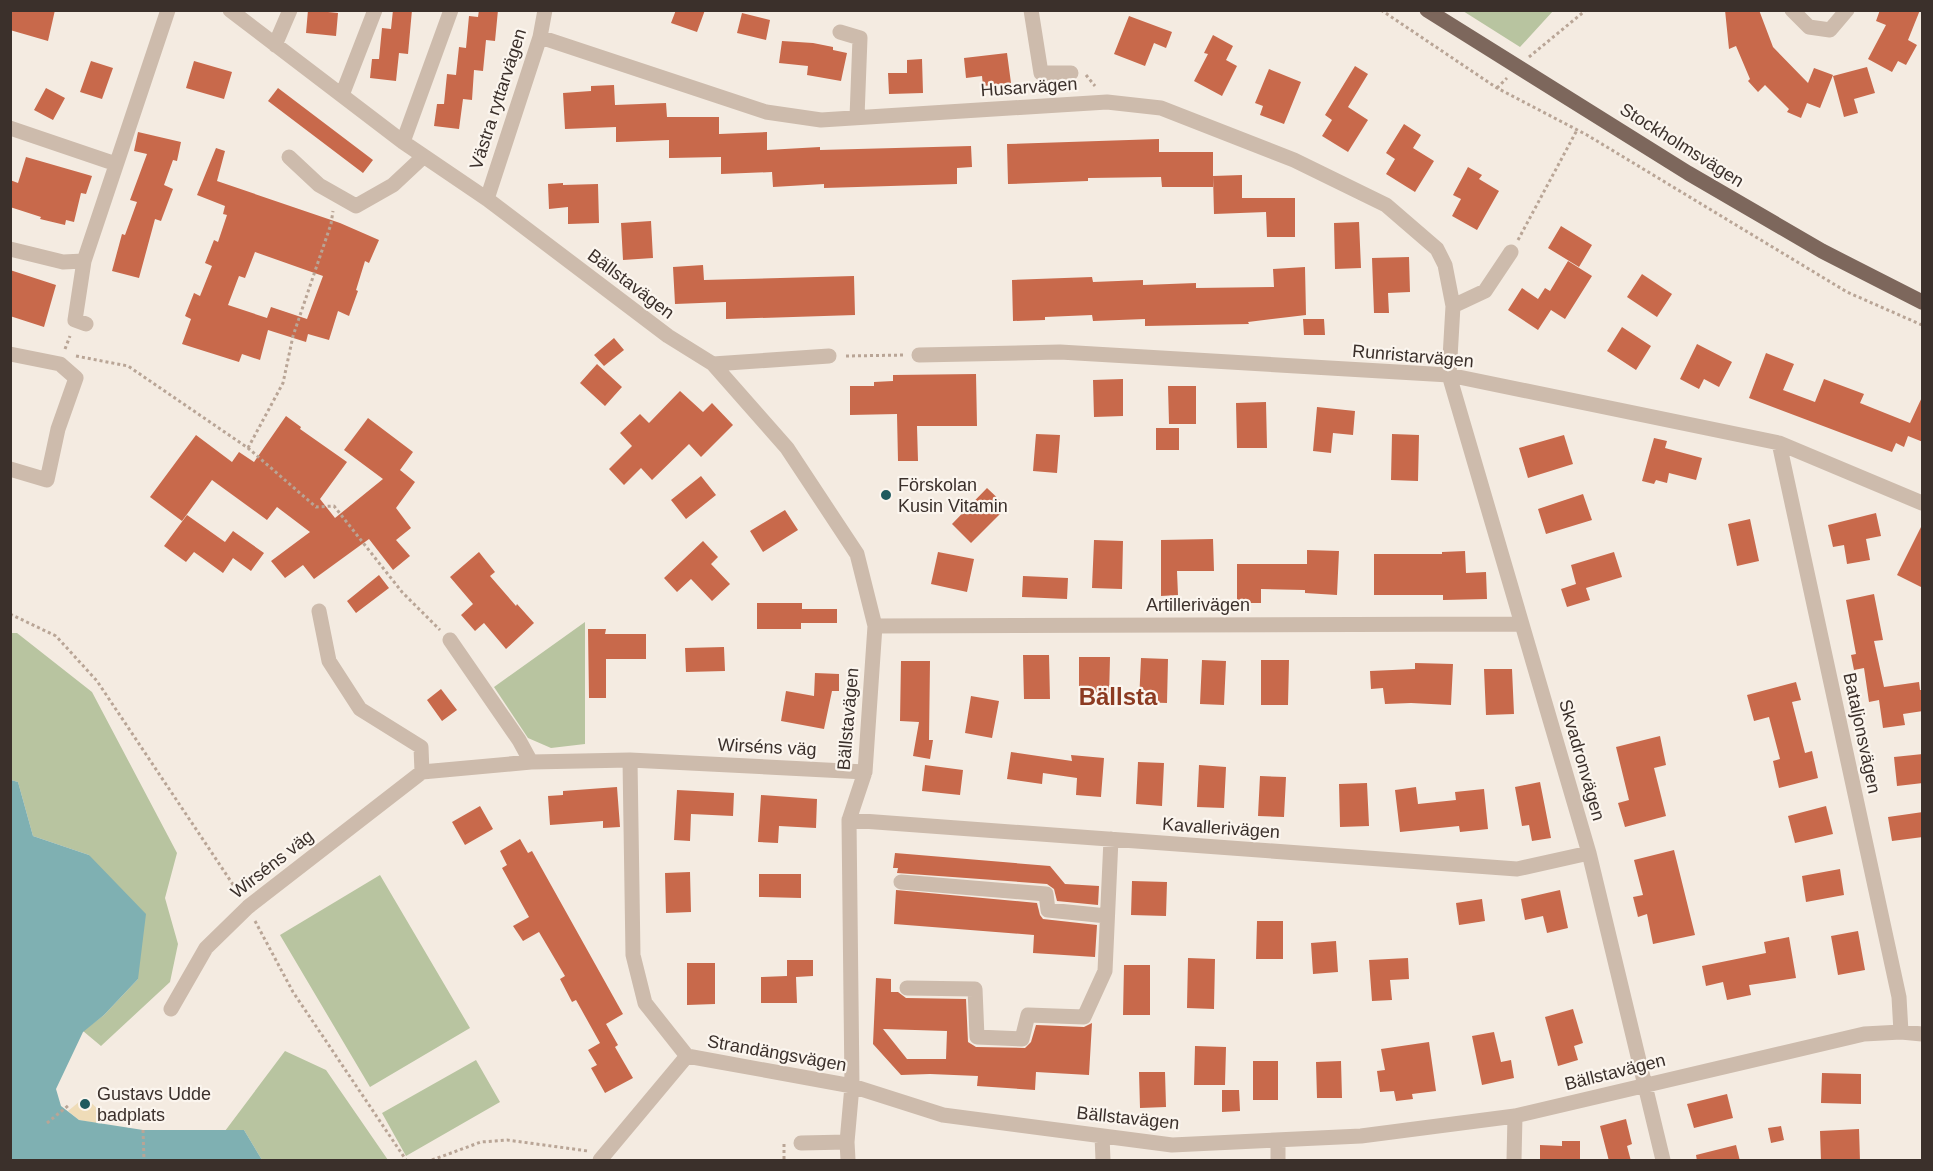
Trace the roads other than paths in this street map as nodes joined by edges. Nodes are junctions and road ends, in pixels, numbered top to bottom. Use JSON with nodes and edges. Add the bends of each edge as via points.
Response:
{"nodes":[{"id":1,"x":168,"y":10,"type":"edge"},
{"id":2,"x":230,"y":10,"type":"edge"},
{"id":3,"x":290,"y":10,"type":"edge"},
{"id":4,"x":375,"y":10,"type":"edge"},
{"id":5,"x":451,"y":10,"type":"edge"},
{"id":6,"x":545,"y":10,"type":"edge"},
{"id":7,"x":1032,"y":10,"type":"edge"},
{"id":8,"x":1427,"y":10,"type":"edge"},
{"id":9,"x":1792,"y":10,"type":"edge"},
{"id":10,"x":1847,"y":10,"type":"edge"},
{"id":11,"x":840,"y":32,"type":"dead end"},
{"id":12,"x":540,"y":37,"type":"junction"},
{"id":13,"x":275,"y":45,"type":"junction"},
{"id":14,"x":1071,"y":73,"type":"road end"},
{"id":15,"x":342,"y":95,"type":"junction"},
{"id":16,"x":857,"y":117,"type":"junction"},
{"id":17,"x":10,"y":128,"type":"edge"},
{"id":18,"x":403,"y":142,"type":"junction"},
{"id":19,"x":424,"y":156,"type":"junction"},
{"id":20,"x":289,"y":157,"type":"dead end"},
{"id":21,"x":117,"y":165,"type":"junction"},
{"id":22,"x":487,"y":199,"type":"junction"},
{"id":23,"x":10,"y":249,"type":"edge"},
{"id":24,"x":1511,"y":252,"type":"road end"},
{"id":25,"x":84,"y":261,"type":"junction"},
{"id":26,"x":1923,"y":302,"type":"edge"},
{"id":27,"x":1453,"y":306,"type":"junction"},
{"id":28,"x":86,"y":324,"type":"dead end"},
{"id":29,"x":10,"y":354,"type":"edge"},
{"id":30,"x":919,"y":355,"type":"road end"},
{"id":31,"x":828,"y":356,"type":"road end"},
{"id":32,"x":712,"y":364,"type":"junction"},
{"id":33,"x":1449,"y":375,"type":"junction"},
{"id":34,"x":1779,"y":442,"type":"junction"},
{"id":35,"x":10,"y":469,"type":"edge"},
{"id":36,"x":1923,"y":503,"type":"edge"},
{"id":37,"x":320,"y":611,"type":"dead end"},
{"id":38,"x":1521,"y":624,"type":"junction"},
{"id":39,"x":875,"y":626,"type":"junction"},
{"id":40,"x":450,"y":640,"type":"road end"},
{"id":41,"x":630,"y":760,"type":"junction"},
{"id":42,"x":531,"y":762,"type":"junction"},
{"id":43,"x":422,"y":772,"type":"junction"},
{"id":44,"x":865,"y":772,"type":"junction"},
{"id":45,"x":849,"y":820,"type":"junction"},
{"id":46,"x":1111,"y":840,"type":"junction"},
{"id":47,"x":1589,"y":853,"type":"junction"},
{"id":48,"x":901,"y":882,"type":"dead end"},
{"id":49,"x":1107,"y":916,"type":"junction"},
{"id":50,"x":907,"y":988,"type":"dead end"},
{"id":51,"x":171,"y":1009,"type":"dead end"},
{"id":52,"x":1902,"y":1032,"type":"junction"},
{"id":53,"x":1923,"y":1034,"type":"edge"},
{"id":54,"x":687,"y":1056,"type":"junction"},
{"id":55,"x":1646,"y":1085,"type":"junction"},
{"id":56,"x":852,"y":1086,"type":"junction"},
{"id":57,"x":1515,"y":1116,"type":"junction"},
{"id":58,"x":1102,"y":1136,"type":"junction"},
{"id":59,"x":1278,"y":1140,"type":"junction"},
{"id":60,"x":847,"y":1142,"type":"junction"},
{"id":61,"x":801,"y":1143,"type":"dead end"},
{"id":62,"x":601,"y":1159,"type":"edge"},
{"id":63,"x":848,"y":1161,"type":"edge"},
{"id":64,"x":1103,"y":1161,"type":"edge"},
{"id":65,"x":1278,"y":1161,"type":"edge"},
{"id":66,"x":1514,"y":1161,"type":"edge"},
{"id":67,"x":1664,"y":1161,"type":"edge"}],
"edges":[{"from":1,"to":21,"type":"street"},
{"from":2,"to":13,"type":"street","name":"Bällstavägen"},
{"from":3,"to":13,"type":"street"},
{"from":4,"to":15,"type":"street"},
{"from":5,"to":18,"type":"street"},
{"from":6,"to":12,"type":"street","name":"Västra ryttarvägen"},
{"from":7,"to":14,"type":"street","via":[[1041,73]]},
{"from":8,"to":26,"type":"main road","name":"Stockholmsvägen","via":[[1791,233]]},
{"from":9,"to":10,"type":"street","via":[[1809,27],[1830,30]]},
{"from":11,"to":16,"type":"street","via":[[860,38]]},
{"from":12,"to":16,"type":"street","name":"Husarvägen","via":[[766,112],[821,120]]},
{"from":12,"to":22,"type":"street","name":"Västra ryttarvägen"},
{"from":13,"to":15,"type":"street","name":"Bällstavägen"},
{"from":15,"to":18,"type":"street","name":"Bällstavägen"},
{"from":16,"to":27,"type":"street","name":"Husarvägen","via":[[1107,102],[1161,108],[1294,160],[1386,205],[1437,249],[1446,265]]},
{"from":17,"to":21,"type":"street"},
{"from":18,"to":19,"type":"street","name":"Bällstavägen"},
{"from":19,"to":20,"type":"street","via":[[393,185],[356,206],[319,185]]},
{"from":19,"to":22,"type":"street","name":"Bällstavägen"},
{"from":21,"to":25,"type":"street"},
{"from":22,"to":32,"type":"street","name":"Bällstavägen","via":[[668,336]]},
{"from":23,"to":25,"type":"street","via":[[63,262]]},
{"from":24,"to":27,"type":"street","via":[[1485,291]]},
{"from":25,"to":28,"type":"street","via":[[75,320]]},
{"from":27,"to":33,"type":"street","name":"Husarvägen"},
{"from":29,"to":35,"type":"street","via":[[60,364],[76,378],[58,429],[47,480]]},
{"from":30,"to":33,"type":"street","name":"Runristarvägen","via":[[1060,352]]},
{"from":31,"to":32,"type":"street"},
{"from":32,"to":39,"type":"street","name":"Bällstavägen","via":[[787,448],[857,554]]},
{"from":33,"to":34,"type":"street","name":"Runristarvägen"},
{"from":33,"to":38,"type":"street","name":"Skvadronvägen"},
{"from":34,"to":36,"type":"street","name":"Runristarvägen"},
{"from":34,"to":52,"type":"street","name":"Bataljonsvägen","via":[[1899,997]]},
{"from":37,"to":43,"type":"street","via":[[329,661],[360,709],[421,747]]},
{"from":38,"to":39,"type":"street","name":"Artillerivägen"},
{"from":38,"to":47,"type":"street","name":"Skvadronvägen"},
{"from":39,"to":44,"type":"street","name":"Bällstavägen"},
{"from":40,"to":42,"type":"street"},
{"from":41,"to":42,"type":"street","name":"Wirséns väg"},
{"from":41,"to":44,"type":"street","name":"Wirséns väg"},
{"from":41,"to":54,"type":"street","via":[[633,955],[645,1003]]},
{"from":42,"to":43,"type":"street","name":"Wirséns väg"},
{"from":43,"to":51,"type":"street","name":"Wirséns väg","via":[[248,907],[206,948]]},
{"from":44,"to":45,"type":"street","name":"Bällstavägen"},
{"from":45,"to":46,"type":"street","name":"Kavallerivägen"},
{"from":45,"to":56,"type":"street","name":"Bällstavägen"},
{"from":46,"to":47,"type":"street","name":"Kavallerivägen","via":[[1517,869]]},
{"from":46,"to":49,"type":"street"},
{"from":47,"to":55,"type":"street","name":"Skvadronvägen"},
{"from":48,"to":49,"type":"street","via":[[1046,894],[1048,910]]},
{"from":49,"to":50,"type":"street","via":[[1105,971],[1084,1017],[1028,1015],[1022,1039],[977,1037],[975,989]]},
{"from":52,"to":53,"type":"street","name":"Bällstavägen"},
{"from":52,"to":55,"type":"street","name":"Bällstavägen","via":[[1864,1034]]},
{"from":54,"to":56,"type":"street","name":"Strandängsvägen"},
{"from":54,"to":62,"type":"street","name":"Strandängsvägen"},
{"from":55,"to":57,"type":"street","name":"Bällstavägen"},
{"from":55,"to":67,"type":"street","name":"Skvadronvägen"},
{"from":56,"to":58,"type":"street","name":"Bällstavägen","via":[[943,1115]]},
{"from":56,"to":60,"type":"street"},
{"from":57,"to":59,"type":"street","name":"Bällstavägen","via":[[1361,1136]]},
{"from":57,"to":66,"type":"street"},
{"from":58,"to":59,"type":"street","name":"Bällstavägen","via":[[1172,1145]]},
{"from":58,"to":64,"type":"street"},
{"from":59,"to":65,"type":"street"},
{"from":60,"to":61,"type":"street"},
{"from":60,"to":63,"type":"street"}]}
